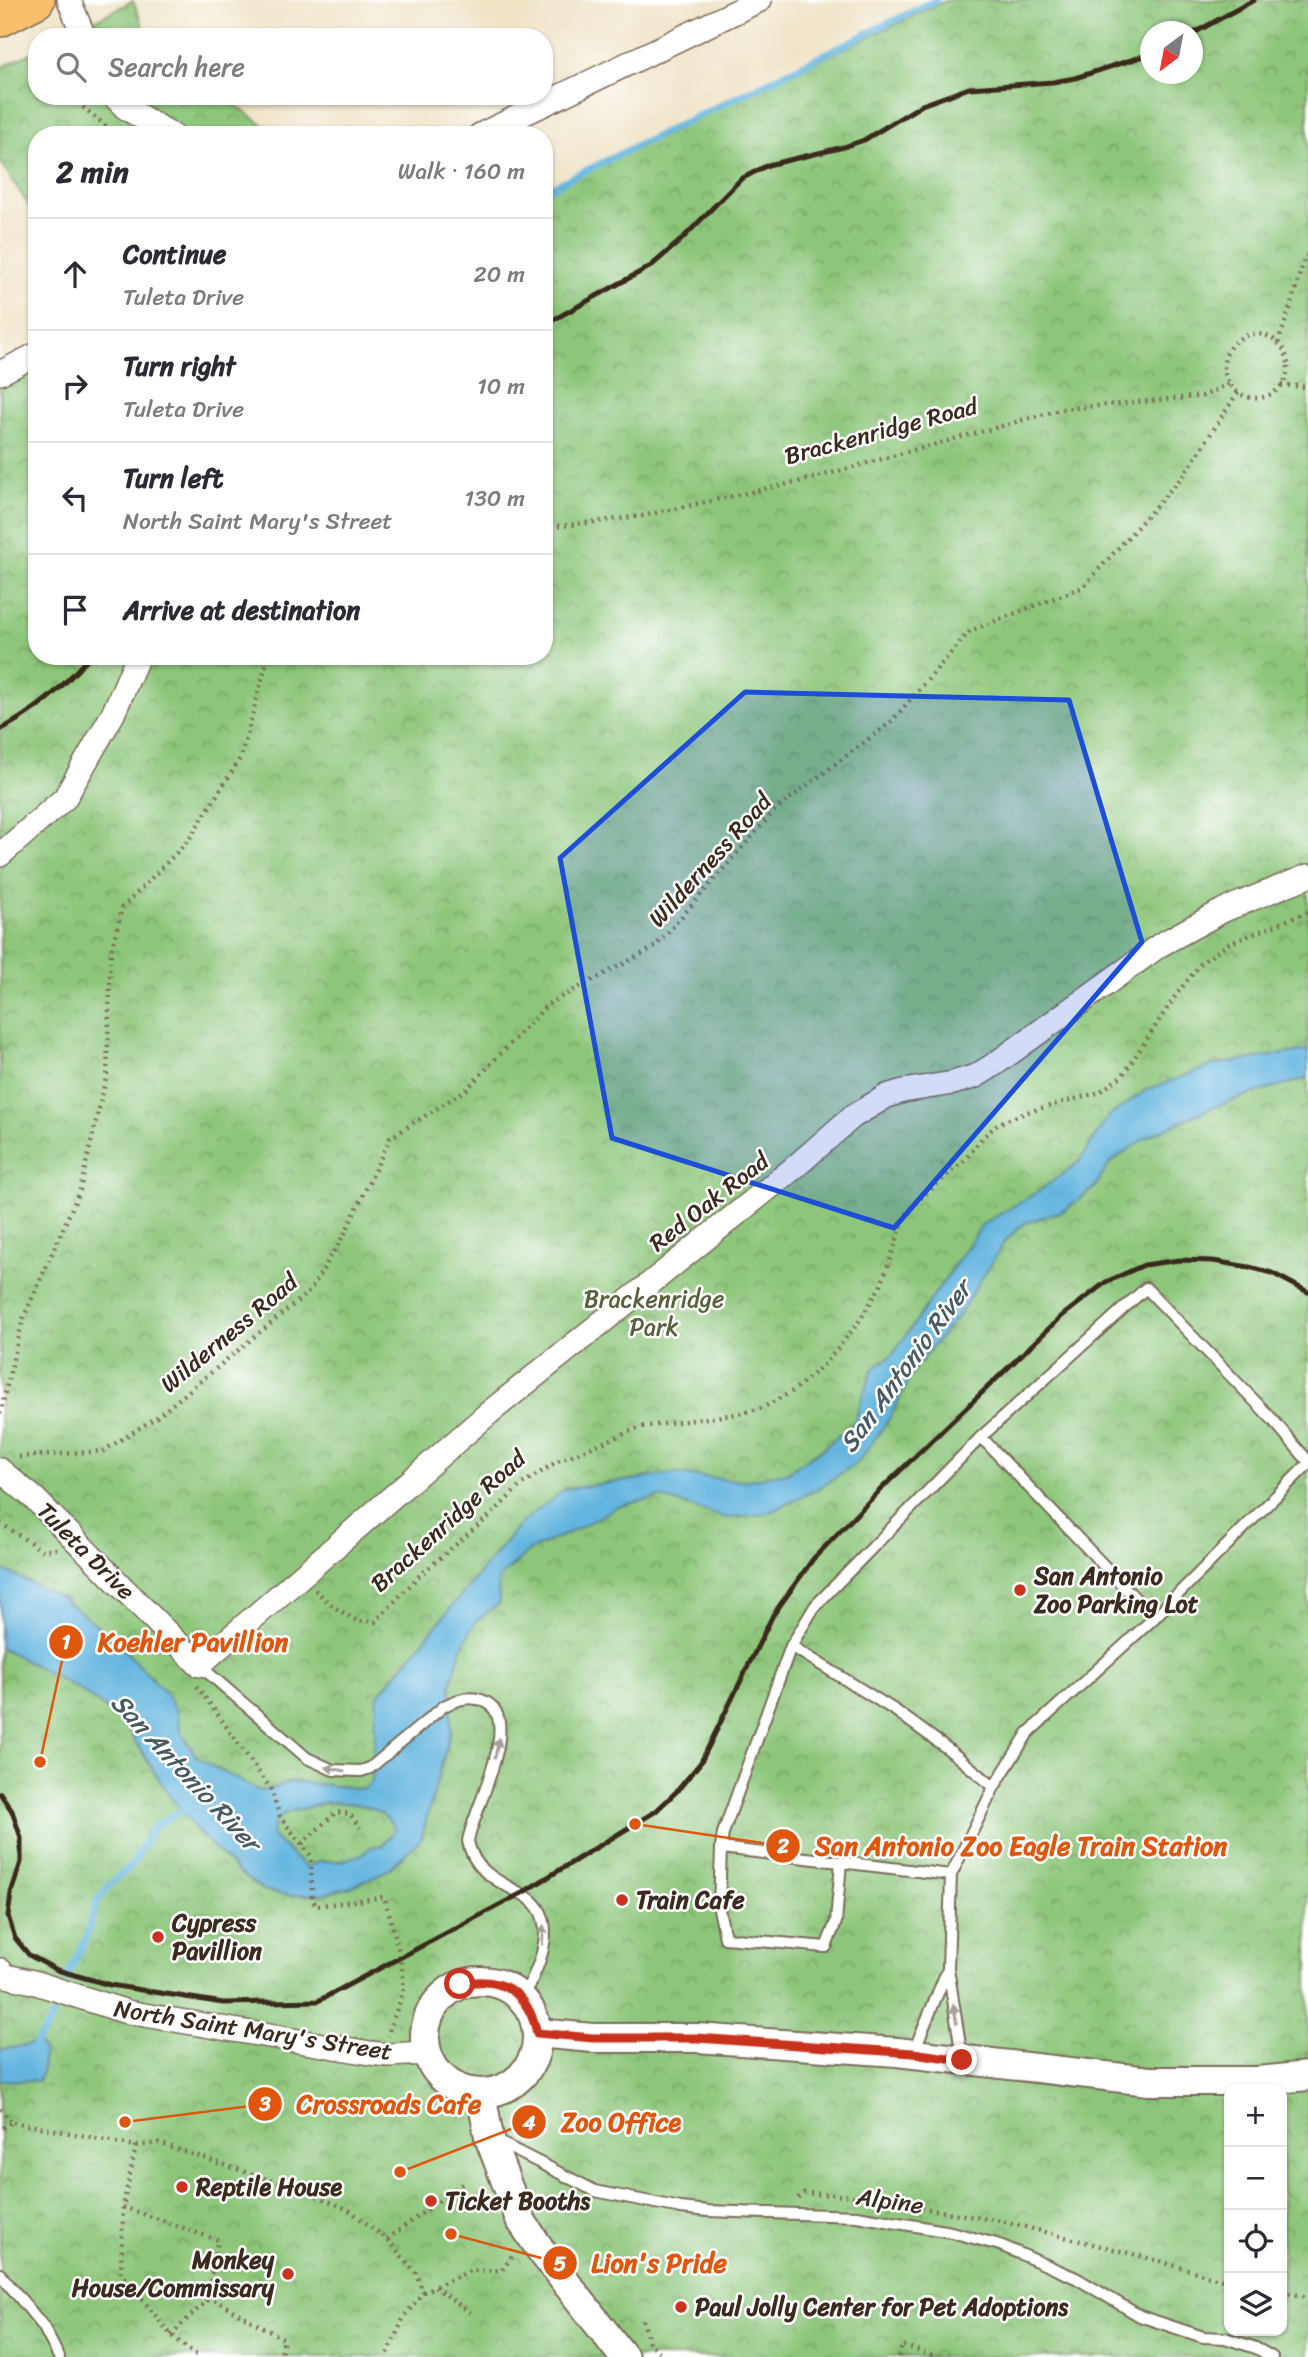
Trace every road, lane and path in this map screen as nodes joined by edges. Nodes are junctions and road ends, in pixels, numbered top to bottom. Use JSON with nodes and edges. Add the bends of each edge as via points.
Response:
{"nodes":[{"id":1,"x":37,"y":0,"type":"edge"},
{"id":2,"x":69,"y":0,"type":"edge"},
{"id":3,"x":760,"y":0,"type":"edge"},
{"id":4,"x":0,"y":19,"type":"edge"},
{"id":5,"x":80,"y":28,"type":"edge"},
{"id":6,"x":553,"y":98,"type":"edge"},
{"id":7,"x":80,"y":105,"type":"edge"},
{"id":8,"x":123,"y":105,"type":"edge"},
{"id":9,"x":540,"y":105,"type":"edge"},
{"id":10,"x":106,"y":126,"type":"edge"},
{"id":11,"x":157,"y":126,"type":"edge"},
{"id":12,"x":498,"y":126,"type":"edge"},
{"id":13,"x":1308,"y":254,"type":"edge"},
{"id":14,"x":1278,"y":343,"type":"junction"},
{"id":15,"x":28,"y":359,"type":"edge"},
{"id":16,"x":0,"y":373,"type":"edge"},
{"id":17,"x":1229,"y":384,"type":"junction"},
{"id":18,"x":1281,"y":385,"type":"junction"},
{"id":19,"x":1308,"y":387,"type":"edge"},
{"id":20,"x":1238,"y":392,"type":"junction"},
{"id":21,"x":553,"y":527,"type":"edge"},
{"id":22,"x":134,"y":665,"type":"edge"},
{"id":23,"x":266,"y":665,"type":"edge"},
{"id":24,"x":0,"y":855,"type":"edge"},
{"id":25,"x":1308,"y":876,"type":"edge"},
{"id":26,"x":1308,"y":912,"type":"edge"},
{"id":27,"x":0,"y":1414,"type":"edge"},
{"id":28,"x":981,"y":1437,"type":"junction"},
{"id":29,"x":1308,"y":1463,"type":"edge"},
{"id":30,"x":5,"y":1464,"type":"edge"},
{"id":31,"x":314,"y":1590,"type":"dead end"},
{"id":32,"x":1154,"y":1618,"type":"junction"},
{"id":33,"x":791,"y":1646,"type":"junction"},
{"id":34,"x":204,"y":1670,"type":"junction"},
{"id":35,"x":994,"y":1787,"type":"junction"},
{"id":36,"x":360,"y":1828,"type":"dead end"},
{"id":37,"x":302,"y":1844,"type":"junction"},
{"id":38,"x":721,"y":1848,"type":"junction"},
{"id":39,"x":841,"y":1862,"type":"junction"},
{"id":40,"x":951,"y":1875,"type":"junction"},
{"id":41,"x":948,"y":1968,"type":"junction"},
{"id":42,"x":0,"y":1970,"type":"edge"},
{"id":43,"x":522,"y":1998,"type":"junction"},
{"id":44,"x":537,"y":2033,"type":"junction"},
{"id":45,"x":428,"y":2053,"type":"junction"},
{"id":46,"x":913,"y":2053,"type":"junction"},
{"id":47,"x":388,"y":2055,"type":"junction"},
{"id":48,"x":962,"y":2060,"type":"junction"},
{"id":49,"x":1308,"y":2076,"type":"edge"},
{"id":50,"x":481,"y":2093,"type":"junction"},
{"id":51,"x":0,"y":2109,"type":"edge"},
{"id":52,"x":13,"y":2122,"type":"junction"},
{"id":53,"x":0,"y":2130,"type":"edge"},
{"id":54,"x":489,"y":2137,"type":"junction"},
{"id":55,"x":136,"y":2146,"type":"junction"},
{"id":56,"x":466,"y":2180,"type":"dead end"},
{"id":57,"x":123,"y":2207,"type":"junction"},
{"id":58,"x":387,"y":2239,"type":"junction"},
{"id":59,"x":514,"y":2253,"type":"dead end"},
{"id":60,"x":0,"y":2274,"type":"edge"},
{"id":61,"x":435,"y":2287,"type":"junction"},
{"id":62,"x":423,"y":2292,"type":"junction"},
{"id":63,"x":1287,"y":2293,"type":"edge"},
{"id":64,"x":1308,"y":2297,"type":"edge"},
{"id":65,"x":207,"y":2300,"type":"junction"},
{"id":66,"x":473,"y":2315,"type":"dead end"},
{"id":67,"x":643,"y":2320,"type":"dead end"},
{"id":68,"x":171,"y":2335,"type":"junction"},
{"id":69,"x":59,"y":2357,"type":"edge"},
{"id":70,"x":199,"y":2357,"type":"edge"},
{"id":71,"x":280,"y":2357,"type":"edge"},
{"id":72,"x":386,"y":2357,"type":"edge"},
{"id":73,"x":624,"y":2357,"type":"edge"},
{"id":74,"x":664,"y":2357,"type":"edge"},
{"id":75,"x":899,"y":2357,"type":"edge"},
{"id":76,"x":936,"y":2357,"type":"edge"},
{"id":77,"x":1272,"y":2357,"type":"edge"}],
"edges":[{"from":1,"to":4,"type":"main road"},
{"from":2,"to":5,"type":"street"},
{"from":3,"to":6,"type":"street","via":[[725,12]]},
{"from":7,"to":10,"type":"path"},
{"from":8,"to":11,"type":"street"},
{"from":9,"to":12,"type":"street"},
{"from":13,"to":14,"type":"path"},
{"from":14,"to":17,"type":"path","via":[[1252,333],[1238,338],[1224,359]]},
{"from":14,"to":18,"type":"path","via":[[1288,360]]},
{"from":15,"to":16,"type":"street"},
{"from":17,"to":20,"type":"path"},
{"from":17,"to":21,"type":"path","name":"Brackenridge Road","via":[[1203,396],[1063,409],[806,480],[642,516]]},
{"from":18,"to":19,"type":"path"},
{"from":18,"to":20,"type":"path","via":[[1265,397]]},
{"from":20,"to":30,"type":"path","name":"Wilderness Road","via":[[1184,475],[1083,587],[970,631],[891,722],[776,809],[656,947],[548,1004],[466,1090],[390,1138],[345,1233],[310,1291],[157,1417],[103,1451],[43,1454]]},
{"from":22,"to":24,"type":"street","via":[[113,715],[65,798]]},
{"from":23,"to":27,"type":"path","via":[[241,757],[188,841],[122,908],[111,952],[107,1074],[80,1190],[23,1319]]},
{"from":25,"to":34,"type":"street","name":"Red Oak Road","via":[[1224,910],[1160,945],[976,1076],[887,1096],[852,1117],[508,1396]]},
{"from":26,"to":31,"type":"path","name":"Brackenridge Road","via":[[1228,944],[1201,963],[1123,1075],[1100,1092],[999,1123],[983,1137],[905,1216],[881,1285],[858,1323],[826,1363],[793,1391],[737,1415],[641,1427],[558,1461],[522,1485],[419,1576],[375,1622],[356,1621]]},
{"from":28,"to":29,"type":"lane","via":[[1146,1288],[1273,1420]]},
{"from":28,"to":32,"type":"lane"},
{"from":28,"to":33,"type":"lane","via":[[815,1606]]},
{"from":29,"to":32,"type":"lane"},
{"from":30,"to":34,"type":"street","name":"Tuleta Drive"},
{"from":32,"to":35,"type":"lane","via":[[1028,1733]]},
{"from":33,"to":35,"type":"lane","via":[[896,1711]]},
{"from":33,"to":38,"type":"lane"},
{"from":34,"to":37,"type":"path","via":[[195,1684],[271,1789],[280,1817]]},
{"from":43,"to":34,"type":"lane","one_way":true,"via":[[540,1962],[544,1920],[522,1893],[486,1873],[468,1841],[498,1748],[499,1723],[490,1704],[472,1698],[452,1702],[370,1768],[333,1770],[306,1758]]},
{"from":35,"to":40,"type":"lane"},
{"from":36,"to":37,"type":"path","via":[[350,1814],[336,1812]]},
{"from":37,"to":47,"type":"path","via":[[311,1856],[316,1906],[384,1897],[404,1979],[389,2031]]},
{"from":38,"to":39,"type":"lane"},
{"from":38,"to":39,"type":"lane","via":[[719,1909],[725,1938],[827,1947],[836,1922]]},
{"from":39,"to":40,"type":"lane"},
{"from":40,"to":41,"type":"lane"},
{"from":41,"to":46,"type":"lane"},
{"from":48,"to":41,"type":"lane","one_way":true},
{"from":42,"to":47,"type":"street","name":"North Saint Mary's Street","via":[[6,1976],[127,2012]]},
{"from":43,"to":44,"type":"street","via":[[534,2017]]},
{"from":43,"to":45,"type":"street","via":[[490,1981],[454,1988],[429,2015],[425,2029]]},
{"from":44,"to":46,"type":"street","via":[[697,2038]]},
{"from":44,"to":50,"type":"street","via":[[536,2051],[515,2082]]},
{"from":45,"to":47,"type":"street","name":"North Saint Mary's Street"},
{"from":45,"to":50,"type":"street","via":[[444,2078]]},
{"from":46,"to":48,"type":"street"},
{"from":48,"to":49,"type":"street","via":[[1149,2081]]},
{"from":50,"to":54,"type":"street"},
{"from":51,"to":52,"type":"path"},
{"from":52,"to":53,"type":"path"},
{"from":52,"to":55,"type":"path"},
{"from":54,"to":73,"type":"street","via":[[520,2219]]},
{"from":54,"to":77,"type":"lane","name":"Alpine","via":[[595,2191],[694,2210],[857,2216],[1000,2245],[1065,2272],[1140,2316],[1203,2337],[1225,2338]]},
{"from":55,"to":57,"type":"path"},
{"from":55,"to":58,"type":"path","via":[[159,2143],[317,2196],[349,2210]]},
{"from":56,"to":58,"type":"path"},
{"from":57,"to":65,"type":"path","via":[[218,2240]]},
{"from":57,"to":68,"type":"path","via":[[121,2272]]},
{"from":58,"to":62,"type":"path","via":[[416,2273]]},
{"from":59,"to":61,"type":"path","via":[[502,2270],[470,2271]]},
{"from":60,"to":69,"type":"lane","via":[[43,2326]]},
{"from":61,"to":62,"type":"path"},
{"from":61,"to":66,"type":"path"},
{"from":62,"to":72,"type":"path","via":[[404,2317]]},
{"from":63,"to":64,"type":"path"},
{"from":65,"to":68,"type":"path"},
{"from":65,"to":71,"type":"path","via":[[284,2339]]},
{"from":67,"to":74,"type":"path","via":[[649,2342]]},
{"from":68,"to":70,"type":"path"},
{"from":75,"to":76,"type":"path","via":[[902,2345]]}]}
